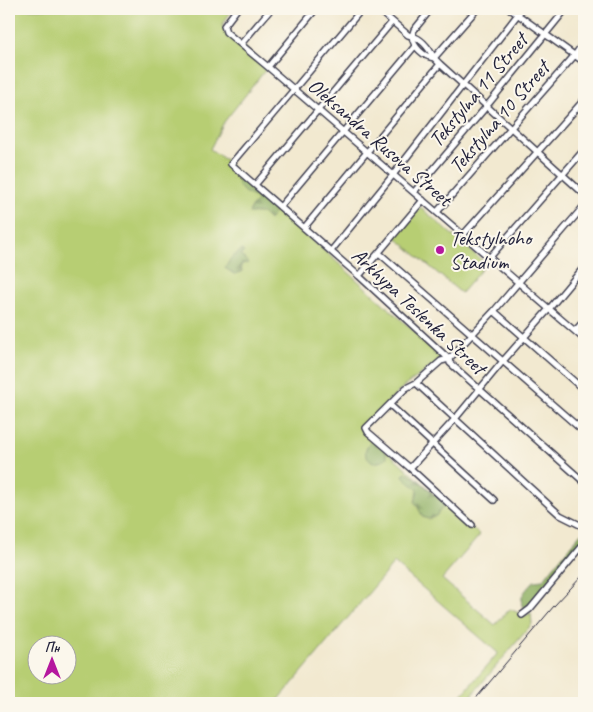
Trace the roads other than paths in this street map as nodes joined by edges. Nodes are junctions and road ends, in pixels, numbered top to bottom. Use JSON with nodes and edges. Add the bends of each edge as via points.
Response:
{"nodes":[{"id":1,"x":237,"y":9,"type":"edge"},
{"id":2,"x":272,"y":9,"type":"edge"},
{"id":3,"x":316,"y":9,"type":"edge"},
{"id":4,"x":362,"y":9,"type":"edge"},
{"id":5,"x":378,"y":9,"type":"edge"},
{"id":6,"x":431,"y":9,"type":"edge"},
{"id":7,"x":477,"y":9,"type":"edge"},
{"id":8,"x":510,"y":9,"type":"edge"},
{"id":9,"x":522,"y":9,"type":"edge"},
{"id":10,"x":566,"y":9,"type":"edge"},
{"id":11,"x":385,"y":11,"type":"edge"},
{"id":12,"x":518,"y":14,"type":"junction"},
{"id":13,"x":392,"y":22,"type":"junction"},
{"id":14,"x":546,"y":34,"type":"junction"},
{"id":15,"x":412,"y":36,"type":"junction"},
{"id":16,"x":584,"y":42,"type":"edge"},
{"id":17,"x":241,"y":44,"type":"junction"},
{"id":18,"x":415,"y":46,"type":"junction"},
{"id":19,"x":575,"y":55,"type":"junction"},
{"id":20,"x":434,"y":58,"type":"junction"},
{"id":21,"x":584,"y":62,"type":"edge"},
{"id":22,"x":440,"y":64,"type":"junction"},
{"id":23,"x":268,"y":66,"type":"junction"},
{"id":24,"x":463,"y":85,"type":"junction"},
{"id":25,"x":294,"y":89,"type":"junction"},
{"id":26,"x":584,"y":100,"type":"edge"},
{"id":27,"x":486,"y":107,"type":"junction"},
{"id":28,"x":318,"y":110,"type":"junction"},
{"id":29,"x":511,"y":128,"type":"junction"},
{"id":30,"x":343,"y":132,"type":"junction"},
{"id":31,"x":584,"y":150,"type":"edge"},
{"id":32,"x":367,"y":152,"type":"junction"},
{"id":33,"x":537,"y":152,"type":"junction"},
{"id":34,"x":393,"y":175,"type":"junction"},
{"id":35,"x":562,"y":175,"type":"junction"},
{"id":36,"x":255,"y":185,"type":"junction"},
{"id":37,"x":414,"y":192,"type":"junction"},
{"id":38,"x":584,"y":194,"type":"edge"},
{"id":39,"x":423,"y":200,"type":"junction"},
{"id":40,"x":584,"y":206,"type":"edge"},
{"id":41,"x":280,"y":207,"type":"junction"},
{"id":42,"x":437,"y":212,"type":"junction"},
{"id":43,"x":304,"y":228,"type":"junction"},
{"id":44,"x":463,"y":235,"type":"junction"},
{"id":45,"x":331,"y":251,"type":"junction"},
{"id":46,"x":379,"y":253,"type":"junction"},
{"id":47,"x":490,"y":257,"type":"junction"},
{"id":48,"x":584,"y":267,"type":"edge"},
{"id":49,"x":359,"y":276,"type":"junction"},
{"id":50,"x":519,"y":283,"type":"junction"},
{"id":51,"x":549,"y":309,"type":"junction"},
{"id":52,"x":494,"y":311,"type":"junction"},
{"id":53,"x":584,"y":320,"type":"edge"},
{"id":54,"x":575,"y":331,"type":"junction"},
{"id":55,"x":472,"y":334,"type":"junction"},
{"id":56,"x":524,"y":337,"type":"junction"},
{"id":57,"x":584,"y":339,"type":"edge"},
{"id":58,"x":449,"y":359,"type":"junction"},
{"id":59,"x":503,"y":361,"type":"junction"},
{"id":60,"x":416,"y":383,"type":"junction"},
{"id":61,"x":480,"y":389,"type":"junction"},
{"id":62,"x":584,"y":390,"type":"edge"},
{"id":63,"x":390,"y":405,"type":"junction"},
{"id":64,"x":455,"y":419,"type":"junction"},
{"id":65,"x":584,"y":432,"type":"edge"},
{"id":66,"x":432,"y":444,"type":"junction"},
{"id":67,"x":410,"y":468,"type":"junction"},
{"id":68,"x":584,"y":482,"type":"edge"},
{"id":69,"x":494,"y":500,"type":"dead end"},
{"id":70,"x":472,"y":525,"type":"dead end"},
{"id":71,"x":584,"y":527,"type":"edge"},
{"id":72,"x":584,"y":544,"type":"edge"},
{"id":73,"x":522,"y":615,"type":"dead end"}],
"edges":[{"from":1,"to":17,"type":"street","name":"Oleksandra Rusova Street","via":[[224,26],[226,32]]},
{"from":2,"to":17,"type":"street"},
{"from":3,"to":23,"type":"street"},
{"from":4,"to":25,"type":"street"},
{"from":5,"to":11,"type":"street"},
{"from":6,"to":15,"type":"street"},
{"from":7,"to":20,"type":"street"},
{"from":8,"to":12,"type":"street"},
{"from":9,"to":12,"type":"street"},
{"from":10,"to":14,"type":"street","name":"Tekstylna 11 Street"},
{"from":11,"to":13,"type":"street"},
{"from":12,"to":14,"type":"street"},
{"from":12,"to":24,"type":"street"},
{"from":13,"to":15,"type":"street"},
{"from":13,"to":28,"type":"street"},
{"from":14,"to":19,"type":"street"},
{"from":14,"to":27,"type":"street","name":"Tekstylna 11 Street"},
{"from":15,"to":18,"type":"street"},
{"from":15,"to":20,"type":"street","via":[[429,48]]},
{"from":16,"to":19,"type":"street","name":"Tekstylna 10 Street"},
{"from":17,"to":23,"type":"street","name":"Oleksandra Rusova Street"},
{"from":18,"to":20,"type":"street"},
{"from":18,"to":30,"type":"street"},
{"from":19,"to":21,"type":"street"},
{"from":19,"to":29,"type":"street","name":"Tekstylna 10 Street"},
{"from":20,"to":22,"type":"street"},
{"from":22,"to":24,"type":"street"},
{"from":22,"to":32,"type":"street"},
{"from":23,"to":25,"type":"street","name":"Oleksandra Rusova Street"},
{"from":24,"to":27,"type":"street"},
{"from":24,"to":34,"type":"street"},
{"from":25,"to":28,"type":"street","name":"Oleksandra Rusova Street"},
{"from":25,"to":36,"type":"street","name":"Arkhypa Teslenka Street","via":[[232,164]]},
{"from":26,"to":33,"type":"street"},
{"from":27,"to":29,"type":"street"},
{"from":27,"to":37,"type":"street","name":"Tekstylna 11 Street"},
{"from":28,"to":30,"type":"street","name":"Oleksandra Rusova Street"},
{"from":28,"to":36,"type":"street"},
{"from":29,"to":33,"type":"street"},
{"from":29,"to":42,"type":"street","name":"Tekstylna 10 Street"},
{"from":30,"to":32,"type":"street","name":"Oleksandra Rusova Street"},
{"from":30,"to":41,"type":"street"},
{"from":31,"to":35,"type":"street"},
{"from":32,"to":34,"type":"street","name":"Oleksandra Rusova Street"},
{"from":32,"to":43,"type":"street"},
{"from":33,"to":35,"type":"street"},
{"from":33,"to":44,"type":"street"},
{"from":34,"to":37,"type":"street","name":"Oleksandra Rusova Street"},
{"from":34,"to":45,"type":"street"},
{"from":35,"to":38,"type":"street"},
{"from":35,"to":47,"type":"street"},
{"from":36,"to":41,"type":"street","name":"Arkhypa Teslenka Street"},
{"from":37,"to":39,"type":"street","name":"Oleksandra Rusova Street"},
{"from":39,"to":42,"type":"street","name":"Oleksandra Rusova Street"},
{"from":39,"to":46,"type":"street"},
{"from":40,"to":50,"type":"street"},
{"from":41,"to":43,"type":"street","name":"Arkhypa Teslenka Street"},
{"from":42,"to":44,"type":"street","name":"Oleksandra Rusova Street"},
{"from":43,"to":45,"type":"street","name":"Arkhypa Teslenka Street"},
{"from":44,"to":47,"type":"street","name":"Oleksandra Rusova Street"},
{"from":45,"to":49,"type":"street","name":"Arkhypa Teslenka Street"},
{"from":46,"to":49,"type":"street"},
{"from":46,"to":55,"type":"street"},
{"from":47,"to":50,"type":"street","name":"Oleksandra Rusova Street"},
{"from":48,"to":51,"type":"street"},
{"from":49,"to":58,"type":"street","name":"Arkhypa Teslenka Street"},
{"from":50,"to":51,"type":"street","name":"Oleksandra Rusova Street"},
{"from":50,"to":52,"type":"street"},
{"from":51,"to":54,"type":"street","name":"Oleksandra Rusova Street"},
{"from":51,"to":56,"type":"street"},
{"from":52,"to":55,"type":"street"},
{"from":52,"to":56,"type":"street"},
{"from":53,"to":54,"type":"street"},
{"from":54,"to":57,"type":"street","name":"Oleksandra Rusova Street"},
{"from":55,"to":58,"type":"street"},
{"from":55,"to":59,"type":"street"},
{"from":56,"to":59,"type":"street"},
{"from":56,"to":62,"type":"street"},
{"from":58,"to":60,"type":"street"},
{"from":58,"to":61,"type":"street","name":"Arkhypa Teslenka Street"},
{"from":59,"to":61,"type":"street"},
{"from":59,"to":65,"type":"street"},
{"from":60,"to":63,"type":"street","via":[[406,388]]},
{"from":60,"to":64,"type":"street"},
{"from":61,"to":64,"type":"street"},
{"from":61,"to":68,"type":"street","name":"Arkhypa Teslenka Street"},
{"from":63,"to":66,"type":"street"},
{"from":63,"to":67,"type":"street","via":[[366,428]]},
{"from":64,"to":66,"type":"street"},
{"from":64,"to":71,"type":"street","via":[[560,515]]},
{"from":66,"to":67,"type":"street"},
{"from":66,"to":69,"type":"street"},
{"from":67,"to":70,"type":"street"},
{"from":72,"to":73,"type":"street"}]}
